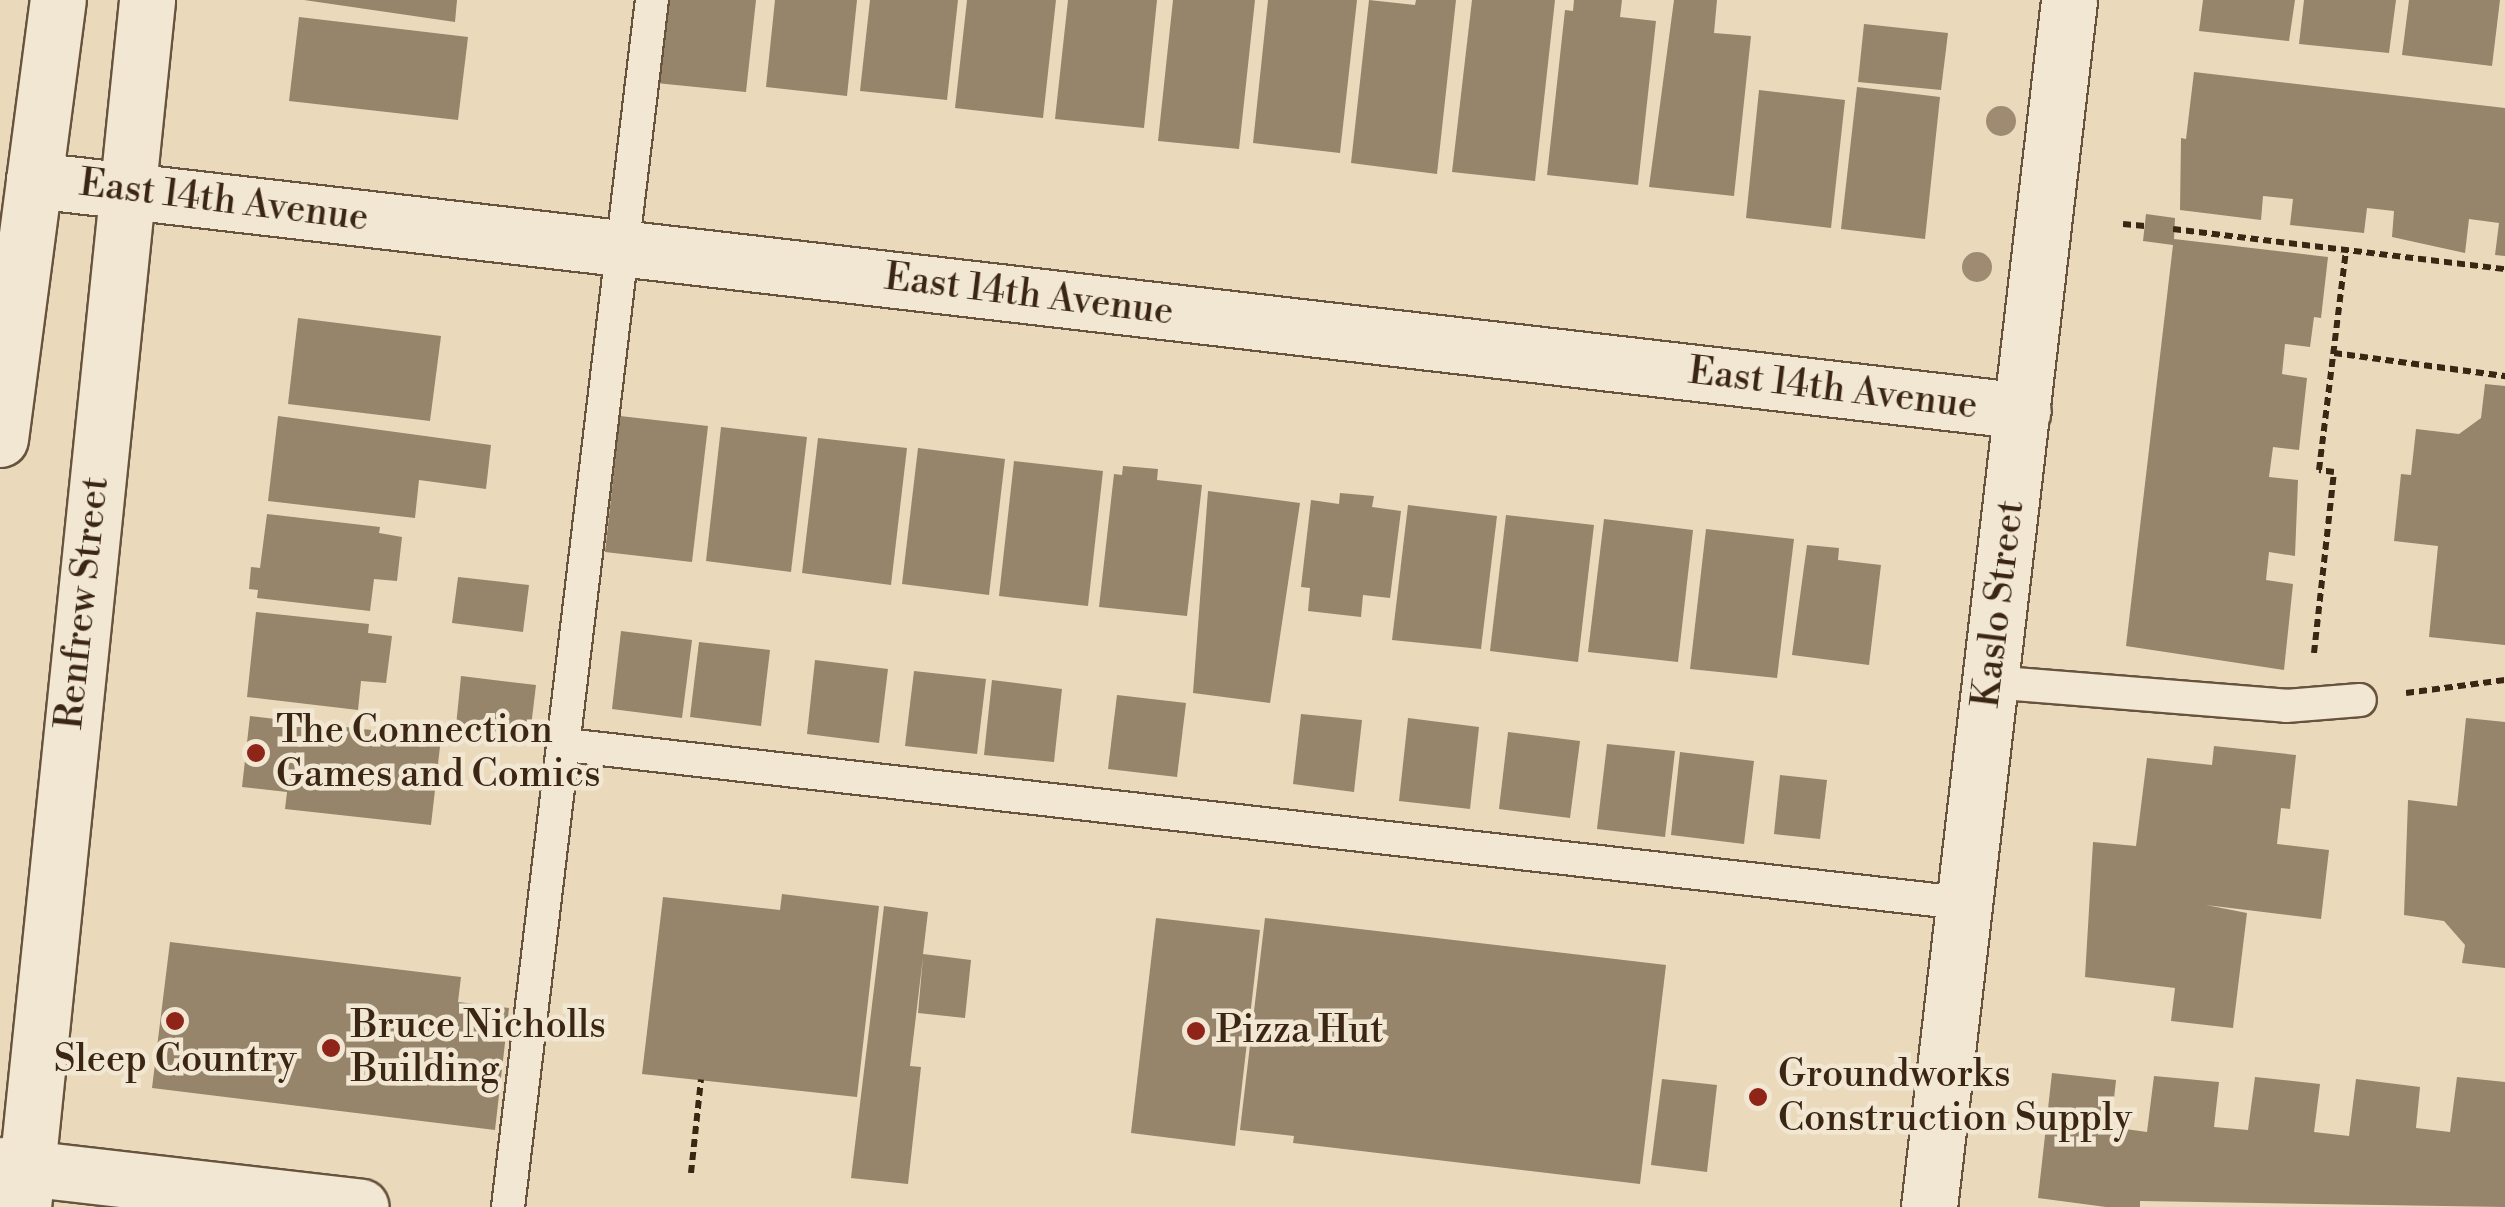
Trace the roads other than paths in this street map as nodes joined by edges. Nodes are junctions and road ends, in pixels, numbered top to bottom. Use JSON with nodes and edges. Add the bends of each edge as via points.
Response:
{"nodes":[{"id":1,"x":58,"y":0,"type":"edge"},
{"id":2,"x":147,"y":0,"type":"edge"},
{"id":3,"x":652,"y":0,"type":"edge"},
{"id":4,"x":2069,"y":0,"type":"edge"},
{"id":5,"x":34,"y":180,"type":"junction"},
{"id":6,"x":125,"y":189,"type":"junction"},
{"id":7,"x":626,"y":248,"type":"junction"},
{"id":8,"x":2024,"y":411,"type":"junction"},
{"id":9,"x":0,"y":439,"type":"edge"},
{"id":10,"x":1990,"y":682,"type":"junction"},
{"id":11,"x":2360,"y":700,"type":"road end"},
{"id":12,"x":566,"y":745,"type":"junction"},
{"id":13,"x":1962,"y":903,"type":"junction"},
{"id":14,"x":16,"y":1180,"type":"edge"},
{"id":15,"x":361,"y":1207,"type":"edge"},
{"id":16,"x":508,"y":1207,"type":"edge"},
{"id":17,"x":1928,"y":1207,"type":"edge"}],
"edges":[{"from":1,"to":5,"type":"street"},
{"from":2,"to":6,"type":"street","name":"Renfrew Street"},
{"from":3,"to":7,"type":"lane"},
{"from":4,"to":8,"type":"street","name":"Kaslo Street"},
{"from":5,"to":6,"type":"street","name":"East 14th Avenue"},
{"from":5,"to":9,"type":"street"},
{"from":6,"to":7,"type":"street","name":"East 14th Avenue"},
{"from":6,"to":14,"type":"street","name":"Renfrew Street"},
{"from":7,"to":8,"type":"street","name":"East 14th Avenue"},
{"from":7,"to":12,"type":"lane"},
{"from":8,"to":10,"type":"street","name":"Kaslo Street"},
{"from":10,"to":11,"type":"lane","via":[[2308,705]]},
{"from":10,"to":13,"type":"street","name":"Kaslo Street"},
{"from":12,"to":13,"type":"lane"},
{"from":12,"to":16,"type":"lane"},
{"from":13,"to":17,"type":"street","name":"Kaslo Street"},
{"from":14,"to":15,"type":"street"}]}
